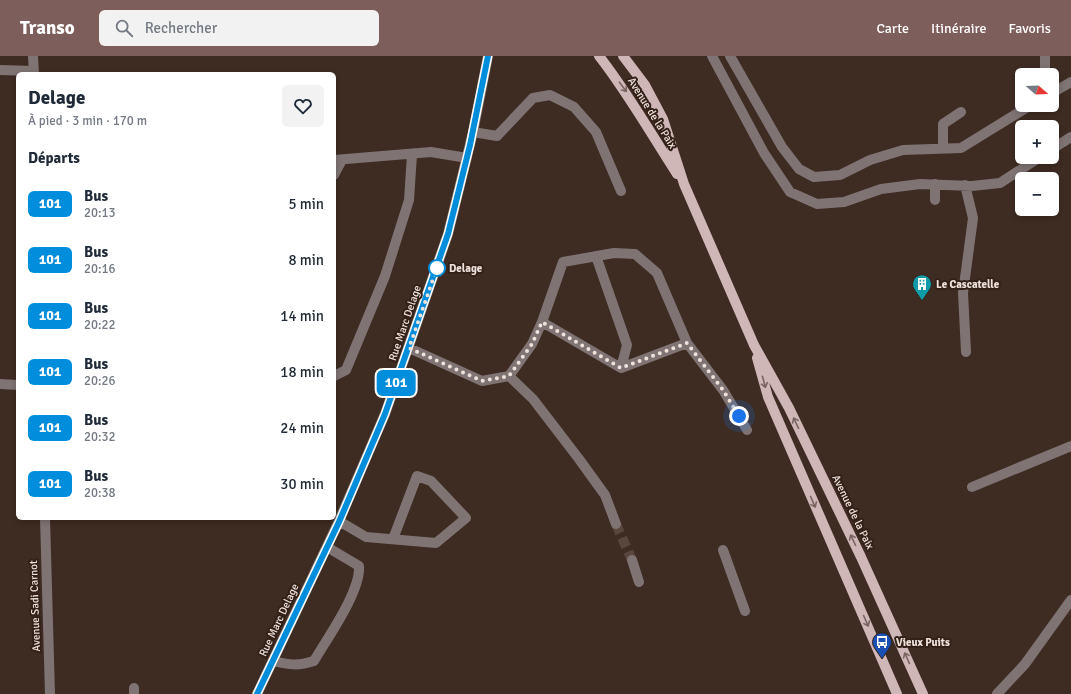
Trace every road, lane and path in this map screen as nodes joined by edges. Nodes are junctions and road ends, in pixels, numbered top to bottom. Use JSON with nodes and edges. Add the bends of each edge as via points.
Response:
{"nodes":[{"id":1,"x":33,"y":56,"type":"edge"},
{"id":2,"x":488,"y":56,"type":"edge"},
{"id":3,"x":599,"y":56,"type":"edge"},
{"id":4,"x":624,"y":56,"type":"edge"},
{"id":5,"x":712,"y":56,"type":"edge"},
{"id":6,"x":730,"y":56,"type":"edge"},
{"id":7,"x":1045,"y":56,"type":"edge"},
{"id":8,"x":1045,"y":68,"type":"edge"},
{"id":9,"x":0,"y":70,"type":"edge"},
{"id":10,"x":34,"y":72,"type":"edge"},
{"id":11,"x":1071,"y":82,"type":"edge"},
{"id":12,"x":1059,"y":89,"type":"edge"},
{"id":13,"x":961,"y":112,"type":"dead end"},
{"id":14,"x":1020,"y":112,"type":"edge"},
{"id":15,"x":473,"y":132,"type":"junction"},
{"id":16,"x":1071,"y":137,"type":"edge"},
{"id":17,"x":1059,"y":145,"type":"edge"},
{"id":18,"x":943,"y":149,"type":"junction"},
{"id":19,"x":412,"y":155,"type":"junction"},
{"id":20,"x":467,"y":158,"type":"junction"},
{"id":21,"x":338,"y":160,"type":"edge"},
{"id":22,"x":1029,"y":164,"type":"edge"},
{"id":23,"x":684,"y":184,"type":"junction"},
{"id":24,"x":935,"y":184,"type":"junction"},
{"id":25,"x":965,"y":185,"type":"junction"},
{"id":26,"x":621,"y":191,"type":"dead end"},
{"id":27,"x":936,"y":200,"type":"dead end"},
{"id":28,"x":596,"y":256,"type":"junction"},
{"id":29,"x":542,"y":322,"type":"junction"},
{"id":30,"x":687,"y":343,"type":"junction"},
{"id":31,"x":754,"y":345,"type":"junction"},
{"id":32,"x":409,"y":348,"type":"junction"},
{"id":33,"x":966,"y":352,"type":"dead end"},
{"id":34,"x":621,"y":368,"type":"junction"},
{"id":35,"x":336,"y":375,"type":"edge"},
{"id":36,"x":509,"y":376,"type":"junction"},
{"id":37,"x":0,"y":384,"type":"edge"},
{"id":38,"x":16,"y":385,"type":"edge"},
{"id":39,"x":746,"y":430,"type":"dead end"},
{"id":40,"x":1071,"y":446,"type":"edge"},
{"id":41,"x":972,"y":487,"type":"dead end"},
{"id":42,"x":45,"y":520,"type":"edge"},
{"id":43,"x":339,"y":522,"type":"junction"},
{"id":44,"x":616,"y":524,"type":"tunnel mouth"},
{"id":45,"x":393,"y":539,"type":"junction"},
{"id":46,"x":327,"y":547,"type":"junction"},
{"id":47,"x":723,"y":550,"type":"dead end"},
{"id":48,"x":632,"y":560,"type":"tunnel mouth"},
{"id":49,"x":639,"y":582,"type":"dead end"},
{"id":50,"x":1071,"y":600,"type":"edge"},
{"id":51,"x":746,"y":611,"type":"dead end"},
{"id":52,"x":273,"y":661,"type":"junction"},
{"id":53,"x":50,"y":694,"type":"edge"},
{"id":54,"x":257,"y":694,"type":"edge"},
{"id":55,"x":897,"y":694,"type":"edge"},
{"id":56,"x":923,"y":694,"type":"edge"},
{"id":57,"x":996,"y":694,"type":"edge"}],
"edges":[{"from":1,"to":10,"type":"street"},
{"from":2,"to":15,"type":"street","name":"Rue Marc Delage"},
{"from":3,"to":23,"type":"main road","name":"Avenue de la Paix","one_way":true,"via":[[628,94],[648,130]]},
{"from":4,"to":23,"type":"main road","name":"Avenue de la Paix","via":[[645,85],[663,119]]},
{"from":5,"to":24,"type":"street","via":[[764,154],[790,192],[817,204],[844,202],[881,189]]},
{"from":6,"to":18,"type":"street","via":[[782,147],[799,169],[814,177],[840,175],[870,160],[903,150]]},
{"from":7,"to":8,"type":"street"},
{"from":9,"to":10,"type":"street"},
{"from":11,"to":12,"type":"street"},
{"from":13,"to":18,"type":"street","via":[[943,124]]},
{"from":14,"to":18,"type":"street","via":[[961,148]]},
{"from":15,"to":20,"type":"street","name":"Rue Marc Delage"},
{"from":15,"to":26,"type":"street","via":[[497,136],[533,98],[550,96],[574,107],[596,132]]},
{"from":16,"to":17,"type":"street"},
{"from":19,"to":20,"type":"street","via":[[431,152]]},
{"from":19,"to":21,"type":"street"},
{"from":19,"to":35,"type":"street","via":[[409,200],[386,276],[346,370]]},
{"from":20,"to":32,"type":"street","name":"Rue Marc Delage","via":[[448,234]]},
{"from":22,"to":25,"type":"street","via":[[1000,183]]},
{"from":23,"to":31,"type":"main road","name":"Avenue de la Paix"},
{"from":24,"to":25,"type":"street"},
{"from":24,"to":27,"type":"street"},
{"from":25,"to":33,"type":"street","via":[[973,218],[963,293]]},
{"from":28,"to":29,"type":"street","via":[[563,262]]},
{"from":28,"to":30,"type":"street","via":[[614,253],[635,254],[657,273]]},
{"from":28,"to":34,"type":"street","via":[[627,345]]},
{"from":29,"to":34,"type":"street"},
{"from":29,"to":36,"type":"street","via":[[532,344]]},
{"from":30,"to":34,"type":"street"},
{"from":30,"to":39,"type":"street","via":[[723,390]]},
{"from":31,"to":55,"type":"main road","name":"Avenue de la Paix","one_way":true,"via":[[768,397]]},
{"from":56,"to":31,"type":"main road","name":"Avenue de la Paix","one_way":true,"via":[[789,408]]},
{"from":32,"to":36,"type":"street","via":[[482,381]]},
{"from":32,"to":43,"type":"street","name":"Rue Marc Delage","via":[[385,414]]},
{"from":36,"to":44,"type":"street","via":[[533,399],[579,459],[605,495]]},
{"from":37,"to":38,"type":"street"},
{"from":40,"to":41,"type":"street"},
{"from":42,"to":53,"type":"street","name":"Avenue Sadi Carnot"},
{"from":43,"to":45,"type":"street","via":[[366,537]]},
{"from":43,"to":46,"type":"street","name":"Rue Marc Delage"},
{"from":45,"to":45,"type":"street","via":[[436,543],[466,518],[431,481],[417,476]]},
{"from":46,"to":52,"type":"street","name":"Rue Marc Delage"},
{"from":46,"to":52,"type":"street","via":[[359,566],[359,576],[350,597],[314,661],[300,666]]},
{"from":47,"to":51,"type":"street"},
{"from":48,"to":49,"type":"street"},
{"from":50,"to":57,"type":"street","via":[[1025,664]]},
{"from":52,"to":54,"type":"street","name":"Rue Marc Delage"}]}
